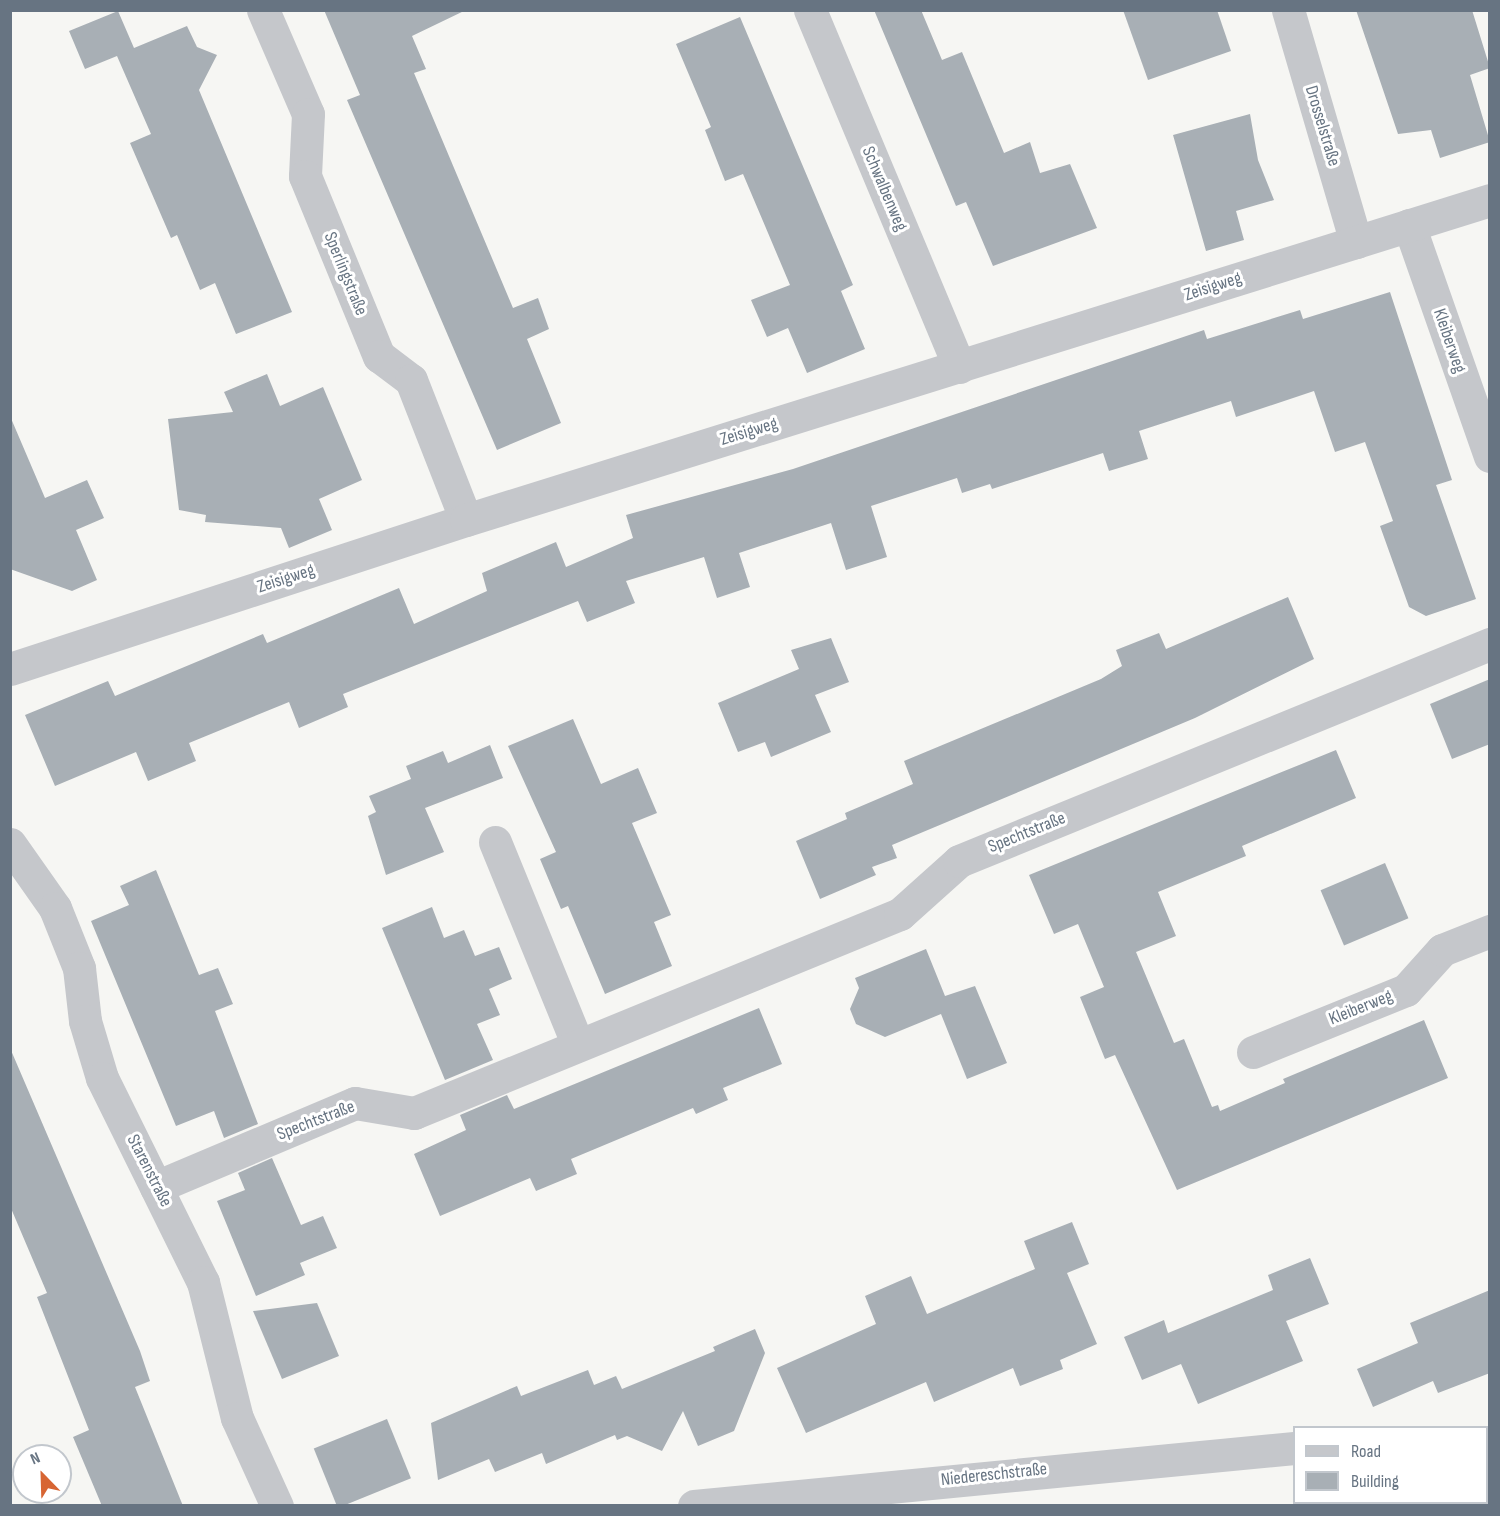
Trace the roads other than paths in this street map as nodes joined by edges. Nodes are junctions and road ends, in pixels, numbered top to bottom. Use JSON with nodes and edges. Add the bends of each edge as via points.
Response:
{"nodes":[{"id":1,"x":263,"y":10,"type":"edge"},
{"id":2,"x":810,"y":10,"type":"edge"},
{"id":3,"x":1288,"y":10,"type":"edge"},
{"id":4,"x":1490,"y":200,"type":"edge"},
{"id":5,"x":1409,"y":225,"type":"junction"},
{"id":6,"x":1356,"y":242,"type":"junction"},
{"id":7,"x":959,"y":367,"type":"junction"},
{"id":8,"x":1490,"y":456,"type":"edge"},
{"id":9,"x":466,"y":520,"type":"junction"},
{"id":10,"x":1490,"y":644,"type":"edge"},
{"id":11,"x":10,"y":669,"type":"edge"},
{"id":12,"x":495,"y":842,"type":"dead end"},
{"id":13,"x":10,"y":844,"type":"edge"},
{"id":14,"x":1490,"y":931,"type":"edge"},
{"id":15,"x":578,"y":1045,"type":"junction"},
{"id":16,"x":1253,"y":1052,"type":"dead end"},
{"id":17,"x":156,"y":1187,"type":"junction"},
{"id":18,"x":1293,"y":1448,"type":"edge"},
{"id":19,"x":277,"y":1506,"type":"edge"},
{"id":20,"x":694,"y":1506,"type":"edge"}],
"edges":[{"from":1,"to":9,"type":"street","name":"Sperlingstraße","via":[[308,114],[305,176],[379,356],[411,380]]},
{"from":2,"to":7,"type":"street","name":"Schwalbenweg"},
{"from":3,"to":6,"type":"street","name":"Drosselstraße"},
{"from":4,"to":5,"type":"street","name":"Zeisigweg"},
{"from":5,"to":6,"type":"street","name":"Zeisigweg"},
{"from":5,"to":8,"type":"street","name":"Kleiberweg"},
{"from":6,"to":7,"type":"street","name":"Zeisigweg"},
{"from":7,"to":9,"type":"street","name":"Zeisigweg"},
{"from":9,"to":11,"type":"street","name":"Zeisigweg"},
{"from":10,"to":15,"type":"street","name":"Spechtstraße","via":[[959,861],[900,914]]},
{"from":12,"to":15,"type":"street"},
{"from":13,"to":17,"type":"street","name":"Starenstraße","via":[[55,908],[79,968],[85,1021],[102,1078]]},
{"from":14,"to":16,"type":"street","name":"Kleiberweg","via":[[1442,950],[1406,990]]},
{"from":15,"to":17,"type":"street","name":"Spechtstraße","via":[[414,1113],[355,1103]]},
{"from":17,"to":19,"type":"street","name":"Starenstraße","via":[[203,1282],[237,1418]]},
{"from":18,"to":20,"type":"street","name":"Niedereschstraße"}]}
